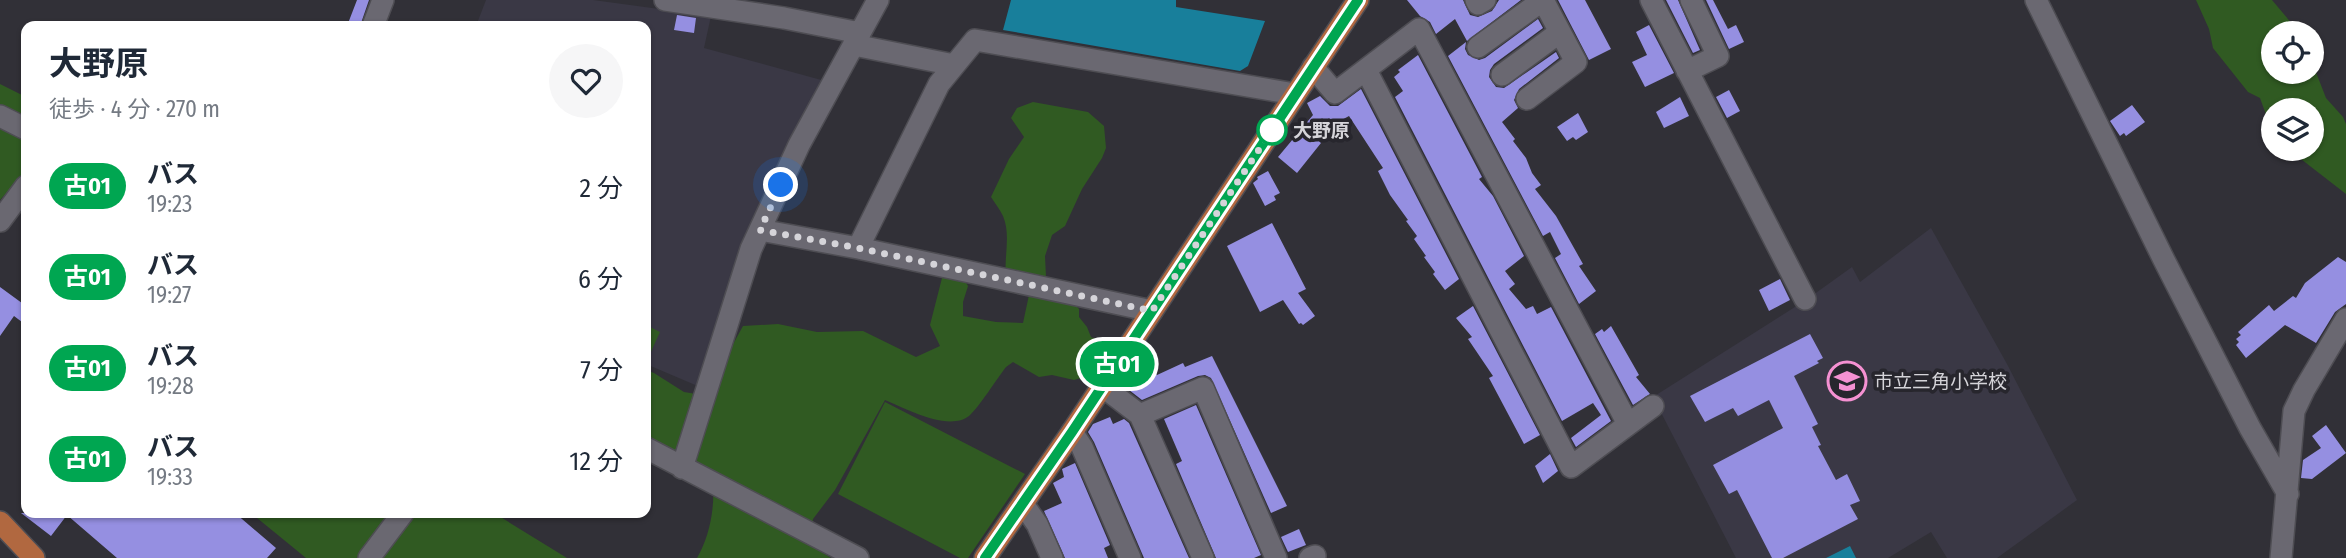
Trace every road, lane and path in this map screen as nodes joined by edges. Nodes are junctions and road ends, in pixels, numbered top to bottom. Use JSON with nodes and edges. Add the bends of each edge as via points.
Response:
{"nodes":[{"id":1,"x":383,"y":0,"type":"edge"},
{"id":2,"x":665,"y":0,"type":"edge"},
{"id":3,"x":878,"y":0,"type":"edge"},
{"id":4,"x":1358,"y":0,"type":"edge"},
{"id":5,"x":1476,"y":0,"type":"edge"},
{"id":6,"x":1485,"y":0,"type":"edge"},
{"id":7,"x":1543,"y":0,"type":"edge"},
{"id":8,"x":1651,"y":0,"type":"edge"},
{"id":9,"x":1690,"y":0,"type":"edge"},
{"id":10,"x":2036,"y":0,"type":"edge"},
{"id":11,"x":375,"y":21,"type":"edge"},
{"id":12,"x":1560,"y":32,"type":"junction"},
{"id":13,"x":857,"y":39,"type":"junction"},
{"id":14,"x":1478,"y":47,"type":"dead end"},
{"id":15,"x":954,"y":65,"type":"junction"},
{"id":16,"x":1313,"y":67,"type":"junction"},
{"id":17,"x":1366,"y":70,"type":"junction"},
{"id":18,"x":1687,"y":71,"type":"junction"},
{"id":19,"x":1502,"y":75,"type":"dead end"},
{"id":20,"x":1296,"y":94,"type":"junction"},
{"id":21,"x":1527,"y":99,"type":"dead end"},
{"id":22,"x":0,"y":116,"type":"edge"},
{"id":23,"x":21,"y":126,"type":"edge"},
{"id":24,"x":21,"y":193,"type":"edge"},
{"id":25,"x":0,"y":221,"type":"edge"},
{"id":26,"x":760,"y":230,"type":"junction"},
{"id":27,"x":858,"y":248,"type":"junction"},
{"id":28,"x":1805,"y":299,"type":"dead end"},
{"id":29,"x":1152,"y":311,"type":"junction"},
{"id":30,"x":2346,"y":319,"type":"edge"},
{"id":31,"x":1102,"y":386,"type":"junction"},
{"id":32,"x":1653,"y":406,"type":"dead end"},
{"id":33,"x":1140,"y":415,"type":"junction"},
{"id":34,"x":1628,"y":424,"type":"junction"},
{"id":35,"x":1072,"y":432,"type":"junction"},
{"id":36,"x":651,"y":451,"type":"edge"},
{"id":37,"x":682,"y":468,"type":"junction"},
{"id":38,"x":2288,"y":494,"type":"junction"},
{"id":39,"x":1023,"y":504,"type":"junction"},
{"id":40,"x":399,"y":518,"type":"edge"},
{"id":41,"x":0,"y":522,"type":"edge"},
{"id":42,"x":34,"y":558,"type":"edge"},
{"id":43,"x":369,"y":558,"type":"edge"},
{"id":44,"x":858,"y":558,"type":"edge"},
{"id":45,"x":985,"y":558,"type":"edge"},
{"id":46,"x":1052,"y":558,"type":"edge"},
{"id":47,"x":1129,"y":558,"type":"edge"},
{"id":48,"x":1203,"y":558,"type":"edge"},
{"id":49,"x":1276,"y":558,"type":"edge"},
{"id":50,"x":2281,"y":558,"type":"edge"}],
"edges":[{"from":1,"to":11,"type":"street"},
{"from":2,"to":13,"type":"street","via":[[784,18]]},
{"from":3,"to":13,"type":"street"},
{"from":4,"to":16,"type":"main road"},
{"from":5,"to":6,"type":"street","via":[[1478,4]]},
{"from":7,"to":12,"type":"street"},
{"from":7,"to":14,"type":"street"},
{"from":8,"to":18,"type":"street"},
{"from":9,"to":18,"type":"street","via":[[1718,56]]},
{"from":10,"to":38,"type":"street"},
{"from":12,"to":19,"type":"street"},
{"from":12,"to":21,"type":"street","via":[[1576,62]]},
{"from":13,"to":15,"type":"street"},
{"from":13,"to":26,"type":"street","via":[[799,145]]},
{"from":15,"to":20,"type":"street","via":[[975,40]]},
{"from":15,"to":27,"type":"street","via":[[939,84]]},
{"from":16,"to":17,"type":"street","via":[[1335,93]]},
{"from":16,"to":20,"type":"main road"},
{"from":17,"to":34,"type":"street","via":[[1419,29]]},
{"from":17,"to":34,"type":"street","via":[[1571,467]]},
{"from":18,"to":28,"type":"street"},
{"from":20,"to":29,"type":"main road"},
{"from":22,"to":23,"type":"street"},
{"from":24,"to":25,"type":"street"},
{"from":26,"to":27,"type":"street"},
{"from":26,"to":37,"type":"street"},
{"from":27,"to":29,"type":"street"},
{"from":29,"to":31,"type":"main road"},
{"from":30,"to":38,"type":"street","via":[[2294,411]]},
{"from":31,"to":33,"type":"street"},
{"from":31,"to":35,"type":"main road"},
{"from":32,"to":34,"type":"street"},
{"from":33,"to":48,"type":"street"},
{"from":33,"to":49,"type":"street","via":[[1203,388]]},
{"from":35,"to":39,"type":"main road"},
{"from":35,"to":47,"type":"street"},
{"from":36,"to":37,"type":"street"},
{"from":37,"to":44,"type":"street"},
{"from":38,"to":50,"type":"street"},
{"from":39,"to":45,"type":"main road"},
{"from":39,"to":46,"type":"street"},
{"from":40,"to":43,"type":"street"},
{"from":41,"to":42,"type":"main road"}]}
